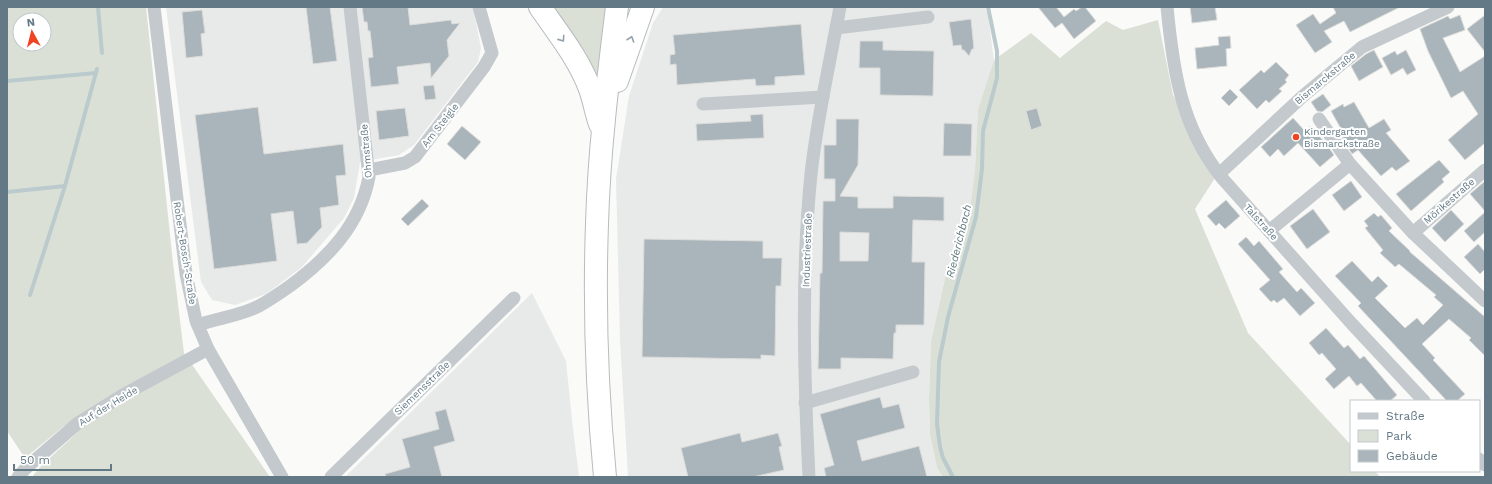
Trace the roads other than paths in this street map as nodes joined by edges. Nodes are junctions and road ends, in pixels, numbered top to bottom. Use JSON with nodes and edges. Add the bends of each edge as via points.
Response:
{"nodes":[{"id":1,"x":154,"y":7,"type":"edge"},
{"id":2,"x":350,"y":7,"type":"edge"},
{"id":3,"x":479,"y":7,"type":"edge"},
{"id":4,"x":540,"y":7,"type":"edge"},
{"id":5,"x":617,"y":7,"type":"edge"},
{"id":6,"x":643,"y":7,"type":"edge"},
{"id":7,"x":840,"y":7,"type":"edge"},
{"id":8,"x":1167,"y":7,"type":"edge"},
{"id":9,"x":1448,"y":7,"type":"edge"},
{"id":10,"x":928,"y":17,"type":"dead end"},
{"id":11,"x":836,"y":28,"type":"junction"},
{"id":12,"x":823,"y":97,"type":"junction"},
{"id":13,"x":703,"y":104,"type":"dead end"},
{"id":14,"x":1319,"y":118,"type":"dead end"},
{"id":15,"x":604,"y":126,"type":"junction"},
{"id":16,"x":1350,"y":164,"type":"junction"},
{"id":17,"x":369,"y":170,"type":"junction"},
{"id":18,"x":1485,"y":170,"type":"edge"},
{"id":19,"x":1219,"y":174,"type":"junction"},
{"id":20,"x":1269,"y":231,"type":"junction"},
{"id":21,"x":1413,"y":233,"type":"junction"},
{"id":22,"x":514,"y":298,"type":"dead end"},
{"id":23,"x":1485,"y":301,"type":"edge"},
{"id":24,"x":198,"y":325,"type":"junction"},
{"id":25,"x":208,"y":349,"type":"junction"},
{"id":26,"x":913,"y":372,"type":"dead end"},
{"id":27,"x":1423,"y":400,"type":"edge"},
{"id":28,"x":805,"y":403,"type":"junction"},
{"id":29,"x":18,"y":477,"type":"edge"},
{"id":30,"x":282,"y":477,"type":"edge"},
{"id":31,"x":331,"y":477,"type":"edge"},
{"id":32,"x":605,"y":477,"type":"edge"},
{"id":33,"x":809,"y":477,"type":"edge"}],
"edges":[{"from":1,"to":24,"type":"street","name":"Robert-Bosch-Straße","via":[[186,274]]},
{"from":2,"to":17,"type":"street","name":"Ohmstraße"},
{"from":3,"to":17,"type":"street","name":"Am Steigle","via":[[492,53],[484,68],[415,156],[405,163]]},
{"from":4,"to":15,"type":"highway","one_way":true,"via":[[580,67]]},
{"from":5,"to":15,"type":"highway"},
{"from":15,"to":6,"type":"highway","one_way":true},
{"from":7,"to":11,"type":"street","name":"Industriestraße"},
{"from":8,"to":19,"type":"street","name":"Talstraße","via":[[1174,67],[1184,108],[1206,154]]},
{"from":9,"to":19,"type":"street","name":"Bismarckstraße","via":[[1362,47],[1303,96]]},
{"from":10,"to":11,"type":"street"},
{"from":11,"to":12,"type":"street","name":"Industriestraße"},
{"from":12,"to":13,"type":"street"},
{"from":12,"to":28,"type":"street","name":"Industriestraße","via":[[809,203],[805,301]]},
{"from":14,"to":16,"type":"street"},
{"from":15,"to":32,"type":"highway","via":[[597,222],[596,308],[598,395]]},
{"from":16,"to":20,"type":"street"},
{"from":16,"to":21,"type":"street"},
{"from":17,"to":24,"type":"street","name":"Ohmstraße","via":[[367,190],[353,222],[314,268],[259,306]]},
{"from":18,"to":21,"type":"street","name":"Mörikestraße"},
{"from":19,"to":20,"type":"street","name":"Talstraße"},
{"from":20,"to":27,"type":"street","name":"Talstraße"},
{"from":21,"to":23,"type":"street"},
{"from":22,"to":31,"type":"street","name":"Siemensstraße"},
{"from":24,"to":25,"type":"street","name":"Robert-Bosch-Straße"},
{"from":25,"to":29,"type":"street","name":"Auf der Heide","via":[[123,395],[78,423]]},
{"from":25,"to":30,"type":"street","name":"Robert-Bosch-Straße"},
{"from":26,"to":28,"type":"street"},
{"from":28,"to":33,"type":"street","name":"Industriestraße"}]}
